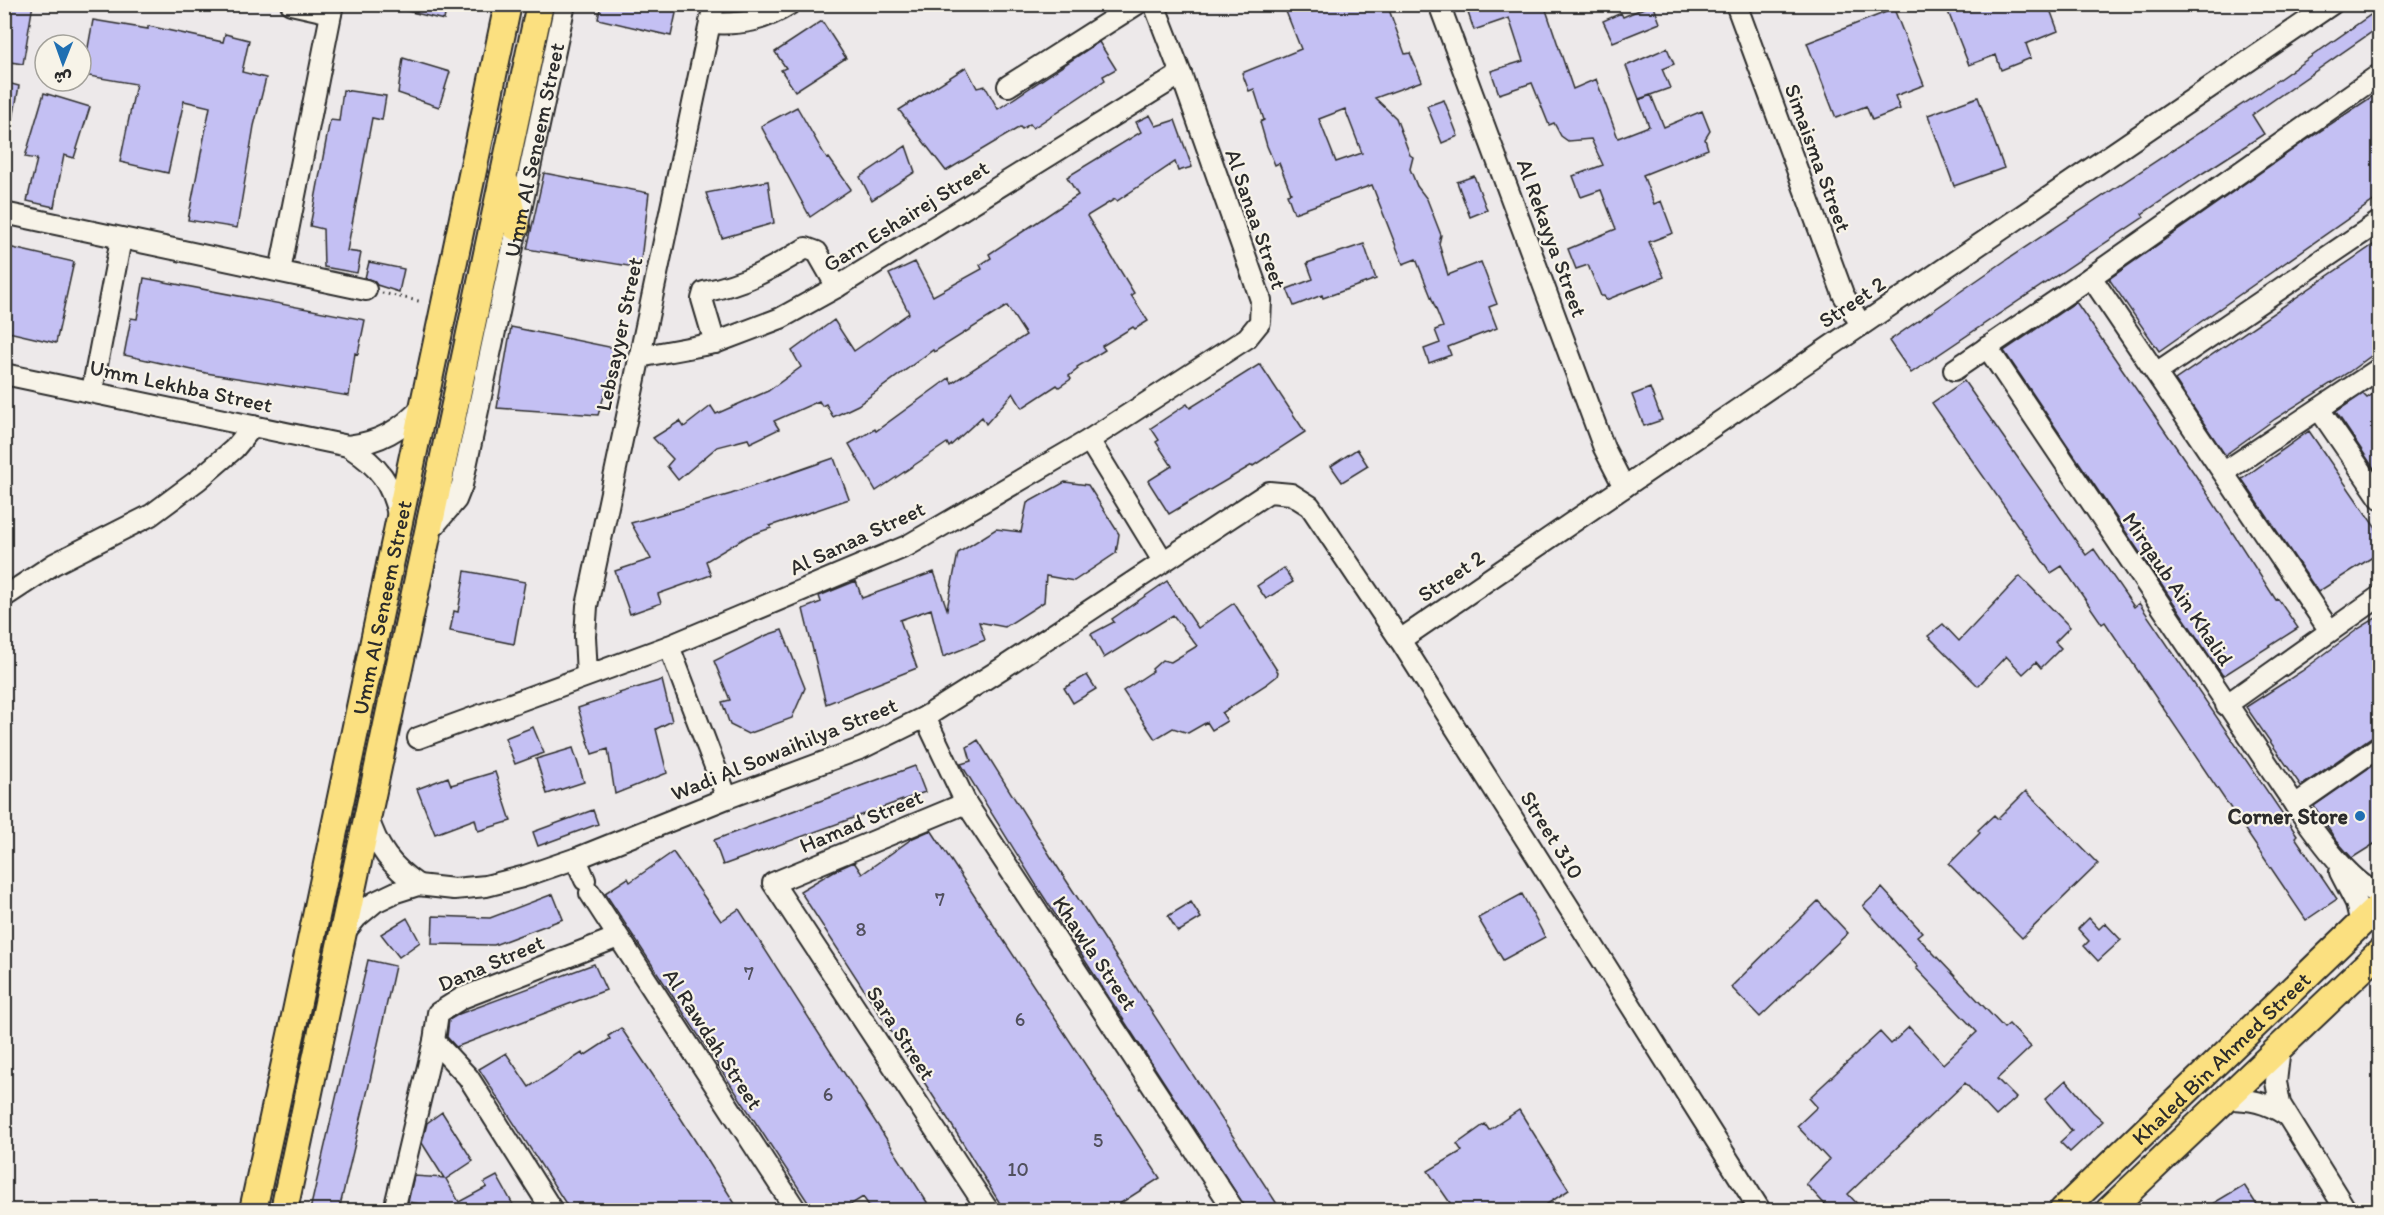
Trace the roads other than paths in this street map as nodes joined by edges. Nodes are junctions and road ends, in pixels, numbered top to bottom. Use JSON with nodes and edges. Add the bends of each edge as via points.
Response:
{"nodes":[{"id":1,"x":291,"y":4,"type":"edge"},
{"id":2,"x":508,"y":4,"type":"edge"},
{"id":3,"x":540,"y":4,"type":"edge"},
{"id":4,"x":565,"y":4,"type":"edge"},
{"id":5,"x":790,"y":4,"type":"edge"},
{"id":6,"x":1137,"y":4,"type":"edge"},
{"id":7,"x":1154,"y":4,"type":"edge"},
{"id":8,"x":1439,"y":4,"type":"edge"},
{"id":9,"x":1736,"y":4,"type":"edge"},
{"id":10,"x":2332,"y":4,"type":"edge"},
{"id":11,"x":332,"y":9,"type":"edge"},
{"id":12,"x":712,"y":14,"type":"edge"},
{"id":13,"x":1181,"y":74,"type":"junction"},
{"id":14,"x":2379,"y":74,"type":"edge"},
{"id":15,"x":1008,"y":86,"type":"dead end"},
{"id":16,"x":504,"y":175,"type":"junction"},
{"id":17,"x":4,"y":213,"type":"edge"},
{"id":18,"x":2379,"y":221,"type":"edge"},
{"id":19,"x":516,"y":227,"type":"junction"},
{"id":20,"x":121,"y":239,"type":"junction"},
{"id":21,"x":280,"y":271,"type":"junction"},
{"id":22,"x":2091,"y":277,"type":"junction"},
{"id":23,"x":837,"y":287,"type":"junction"},
{"id":24,"x":366,"y":290,"type":"road end"},
{"id":25,"x":1861,"y":325,"type":"junction"},
{"id":26,"x":715,"y":343,"type":"junction"},
{"id":27,"x":1987,"y":347,"type":"junction"},
{"id":28,"x":639,"y":357,"type":"junction"},
{"id":29,"x":2379,"y":368,"type":"edge"},
{"id":30,"x":1954,"y":370,"type":"dead end"},
{"id":31,"x":4,"y":374,"type":"edge"},
{"id":32,"x":2156,"y":374,"type":"junction"},
{"id":33,"x":92,"y":391,"type":"junction"},
{"id":34,"x":423,"y":405,"type":"junction"},
{"id":35,"x":2319,"y":409,"type":"junction"},
{"id":36,"x":253,"y":426,"type":"junction"},
{"id":37,"x":1089,"y":440,"type":"junction"},
{"id":38,"x":348,"y":446,"type":"junction"},
{"id":39,"x":2224,"y":472,"type":"junction"},
{"id":40,"x":1624,"y":487,"type":"junction"},
{"id":41,"x":1291,"y":494,"type":"joint"},
{"id":42,"x":2379,"y":498,"type":"edge"},
{"id":43,"x":399,"y":522,"type":"junction"},
{"id":44,"x":428,"y":533,"type":"junction"},
{"id":45,"x":1163,"y":561,"type":"junction"},
{"id":46,"x":2379,"y":596,"type":"edge"},
{"id":47,"x":4,"y":597,"type":"edge"},
{"id":48,"x":2330,"y":631,"type":"junction"},
{"id":49,"x":1400,"y":640,"type":"junction"},
{"id":50,"x":669,"y":646,"type":"junction"},
{"id":51,"x":587,"y":675,"type":"junction"},
{"id":52,"x":2226,"y":705,"type":"junction"},
{"id":53,"x":925,"y":717,"type":"junction"},
{"id":54,"x":418,"y":738,"type":"dead end"},
{"id":55,"x":2379,"y":746,"type":"edge"},
{"id":56,"x":727,"y":798,"type":"junction"},
{"id":57,"x":966,"y":803,"type":"junction"},
{"id":58,"x":2295,"y":805,"type":"junction"},
{"id":59,"x":367,"y":814,"type":"junction"},
{"id":60,"x":2333,"y":856,"type":"junction"},
{"id":61,"x":576,"y":859,"type":"junction"},
{"id":62,"x":773,"y":883,"type":"joint"},
{"id":63,"x":418,"y":885,"type":"junction"},
{"id":64,"x":2379,"y":895,"type":"edge"},
{"id":65,"x":2379,"y":905,"type":"edge"},
{"id":66,"x":2361,"y":923,"type":"junction"},
{"id":67,"x":343,"y":934,"type":"junction"},
{"id":68,"x":618,"y":937,"type":"junction"},
{"id":69,"x":2379,"y":952,"type":"edge"},
{"id":70,"x":434,"y":1041,"type":"junction"},
{"id":71,"x":2280,"y":1047,"type":"junction"},
{"id":72,"x":2227,"y":1099,"type":"junction"},
{"id":73,"x":2286,"y":1115,"type":"junction"},
{"id":74,"x":253,"y":1210,"type":"edge"},
{"id":75,"x":284,"y":1210,"type":"edge"},
{"id":76,"x":394,"y":1210,"type":"edge"},
{"id":77,"x":552,"y":1210,"type":"edge"},
{"id":78,"x":796,"y":1210,"type":"edge"},
{"id":79,"x":988,"y":1210,"type":"edge"},
{"id":80,"x":1234,"y":1210,"type":"edge"},
{"id":81,"x":1760,"y":1210,"type":"edge"},
{"id":82,"x":2063,"y":1210,"type":"edge"},
{"id":83,"x":2109,"y":1210,"type":"edge"},
{"id":84,"x":2346,"y":1210,"type":"edge"}],
"edges":[{"from":1,"to":11,"type":"street"},
{"from":2,"to":34,"type":"main road","name":"Umm Al Seneem Street"},
{"from":3,"to":16,"type":"main road","name":"Umm Al Seneem Street"},
{"from":4,"to":19,"type":"street","name":"Umm Al Seneem Street"},
{"from":5,"to":12,"type":"street","via":[[756,21],[732,25]]},
{"from":6,"to":15,"type":"street"},
{"from":7,"to":13,"type":"street","name":"Al Sanaa Street"},
{"from":8,"to":40,"type":"street","name":"Al Rekayya Street","via":[[1604,448]]},
{"from":9,"to":25,"type":"street","name":"Simaisma Street","via":[[1843,294]]},
{"from":10,"to":25,"type":"street","name":"Street 2"},
{"from":11,"to":21,"type":"street"},
{"from":12,"to":28,"type":"street","name":"Lebsayyer Street"},
{"from":13,"to":23,"type":"street","name":"Garn Eshairej Street"},
{"from":13,"to":37,"type":"street","name":"Al Sanaa Street","via":[[1261,300],[1260,322],[1247,338]]},
{"from":14,"to":22,"type":"street"},
{"from":16,"to":19,"type":"main road"},
{"from":16,"to":44,"type":"main road","name":"Umm Al Seneem Street"},
{"from":17,"to":20,"type":"street"},
{"from":18,"to":32,"type":"street"},
{"from":19,"to":44,"type":"street","name":"Umm Al Seneem Street","via":[[462,485],[456,500]]},
{"from":20,"to":21,"type":"street"},
{"from":20,"to":33,"type":"street"},
{"from":21,"to":24,"type":"street"},
{"from":22,"to":27,"type":"street"},
{"from":22,"to":32,"type":"street"},
{"from":23,"to":26,"type":"street","name":"Garn Eshairej Street","via":[[781,318]]},
{"from":23,"to":26,"type":"street","via":[[817,252],[806,248],[763,274],[704,292],[702,299]]},
{"from":25,"to":40,"type":"street","name":"Street 2"},
{"from":26,"to":28,"type":"street","name":"Garn Eshairej Street"},
{"from":27,"to":30,"type":"street"},
{"from":27,"to":52,"type":"street","name":"Mirqaub Ain Khalid"},
{"from":28,"to":51,"type":"street","name":"Lebsayyer Street","via":[[587,606]]},
{"from":29,"to":35,"type":"street"},
{"from":31,"to":33,"type":"street","name":"Umm Lekhba Street"},
{"from":32,"to":39,"type":"street"},
{"from":33,"to":36,"type":"street","name":"Umm Lekhba Street"},
{"from":34,"to":38,"type":"street","name":"Umm Lekhba Street","via":[[409,422],[390,435]]},
{"from":34,"to":43,"type":"main road","name":"Umm Al Seneem Street"},
{"from":35,"to":39,"type":"street"},
{"from":35,"to":42,"type":"street"},
{"from":36,"to":38,"type":"street","name":"Umm Lekhba Street"},
{"from":36,"to":47,"type":"street","via":[[234,449],[151,514],[54,564]]},
{"from":37,"to":45,"type":"street"},
{"from":37,"to":50,"type":"street","name":"Al Sanaa Street","via":[[908,546]]},
{"from":38,"to":43,"type":"street","name":"Umm Lekhba Street","via":[[368,459],[384,477],[395,499]]},
{"from":39,"to":48,"type":"street"},
{"from":40,"to":49,"type":"street","name":"Street 2"},
{"from":41,"to":45,"type":"street","name":"Wadi Al Sowaihilya Street","via":[[1269,492]]},
{"from":41,"to":49,"type":"street","name":"Street 310","via":[[1310,506]]},
{"from":43,"to":74,"type":"main road","name":"Umm Al Seneem Street"},
{"from":44,"to":59,"type":"main road","name":"Umm Al Seneem Street"},
{"from":45,"to":53,"type":"street","name":"Wadi Al Sowaihilya Street"},
{"from":46,"to":48,"type":"street"},
{"from":48,"to":52,"type":"street"},
{"from":49,"to":81,"type":"street","name":"Street 310"},
{"from":50,"to":51,"type":"street","name":"Al Sanaa Street"},
{"from":50,"to":56,"type":"street"},
{"from":51,"to":54,"type":"street","name":"Al Sanaa Street"},
{"from":52,"to":58,"type":"street","name":"Mirqaub Ain Khalid"},
{"from":53,"to":56,"type":"street","name":"Wadi Al Sowaihilya Street","via":[[862,748]]},
{"from":53,"to":57,"type":"street","name":"Khawla Street"},
{"from":55,"to":58,"type":"street"},
{"from":56,"to":61,"type":"street","name":"Wadi Al Sowaihilya Street"},
{"from":57,"to":62,"type":"street","name":"Hamad Street"},
{"from":57,"to":80,"type":"street","name":"Khawla Street"},
{"from":58,"to":60,"type":"street","name":"Mirqaub Ain Khalid"},
{"from":59,"to":63,"type":"street","via":[[384,856]]},
{"from":59,"to":67,"type":"main road","name":"Umm Al Seneem Street"},
{"from":60,"to":64,"type":"street","via":[[2363,886]]},
{"from":60,"to":66,"type":"street"},
{"from":61,"to":63,"type":"street","name":"Wadi Al Sowaihilya Street","via":[[486,886],[454,889]]},
{"from":61,"to":68,"type":"street","name":"Al Rawdah Street","via":[[587,886]]},
{"from":62,"to":79,"type":"street","name":"Sara Street"},
{"from":63,"to":67,"type":"street","name":"Wadi Al Sowaihilya Street","via":[[375,902]]},
{"from":65,"to":66,"type":"main road","name":"Khaled Bin Ahmed Street"},
{"from":66,"to":82,"type":"main road","name":"Khaled Bin Ahmed Street"},
{"from":67,"to":75,"type":"main road","name":"Umm Al Seneem Street"},
{"from":68,"to":70,"type":"street","name":"Dana Street","via":[[462,998],[438,1013]]},
{"from":68,"to":78,"type":"street","name":"Al Rawdah Street"},
{"from":69,"to":71,"type":"main road","name":"Khaled Bin Ahmed Street"},
{"from":70,"to":76,"type":"street","name":"Dana Street"},
{"from":70,"to":77,"type":"street","via":[[468,1077]]},
{"from":71,"to":72,"type":"main road","name":"Khaled Bin Ahmed Street"},
{"from":71,"to":73,"type":"street","via":[[2276,1082]]},
{"from":72,"to":73,"type":"street","via":[[2264,1102]]},
{"from":72,"to":83,"type":"main road","name":"Khaled Bin Ahmed Street"},
{"from":73,"to":84,"type":"street"}]}
